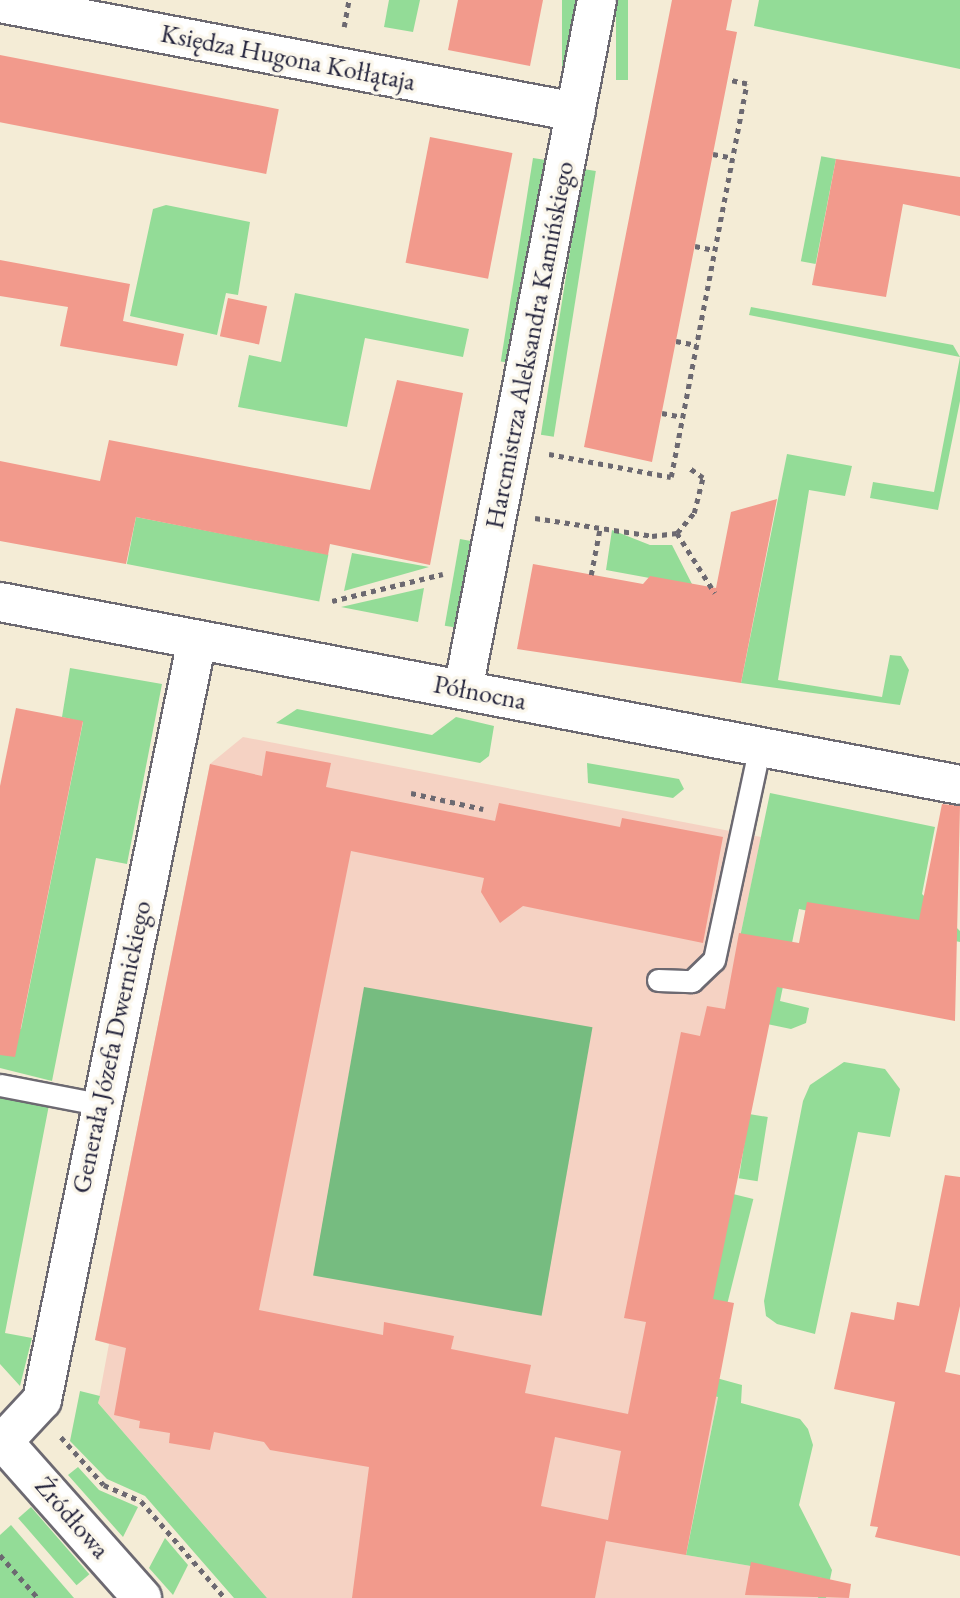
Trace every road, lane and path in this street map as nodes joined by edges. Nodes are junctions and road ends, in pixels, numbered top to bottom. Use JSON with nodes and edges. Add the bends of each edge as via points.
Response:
{"nodes":[{"id":1,"x":349,"y":0,"type":"edge"},
{"id":2,"x":597,"y":0,"type":"edge"},
{"id":3,"x":0,"y":3,"type":"edge"},
{"id":4,"x":342,"y":38,"type":"dead end"},
{"id":5,"x":728,"y":80,"type":"dead end"},
{"id":6,"x":576,"y":112,"type":"junction"},
{"id":7,"x":713,"y":154,"type":"dead end"},
{"id":8,"x":733,"y":158,"type":"junction"},
{"id":9,"x":695,"y":246,"type":"dead end"},
{"id":10,"x":714,"y":250,"type":"junction"},
{"id":11,"x":676,"y":341,"type":"dead end"},
{"id":12,"x":697,"y":345,"type":"junction"},
{"id":13,"x":662,"y":413,"type":"dead end"},
{"id":14,"x":682,"y":417,"type":"junction"},
{"id":15,"x":548,"y":454,"type":"dead end"},
{"id":16,"x":687,"y":467,"type":"dead end"},
{"id":17,"x":534,"y":518,"type":"dead end"},
{"id":18,"x":600,"y":528,"type":"junction"},
{"id":19,"x":677,"y":533,"type":"junction"},
{"id":20,"x":443,"y":574,"type":"dead end"},
{"id":21,"x":591,"y":575,"type":"dead end"},
{"id":22,"x":715,"y":593,"type":"dead end"},
{"id":23,"x":332,"y":601,"type":"dead end"},
{"id":24,"x":0,"y":602,"type":"edge"},
{"id":25,"x":197,"y":640,"type":"junction"},
{"id":26,"x":463,"y":690,"type":"junction"},
{"id":27,"x":760,"y":746,"type":"junction"},
{"id":28,"x":960,"y":785,"type":"edge"},
{"id":29,"x":411,"y":793,"type":"dead end"},
{"id":30,"x":483,"y":809,"type":"dead end"},
{"id":31,"x":658,"y":980,"type":"dead end"},
{"id":32,"x":0,"y":1085,"type":"edge"},
{"id":33,"x":99,"y":1104,"type":"junction"},
{"id":34,"x":60,"y":1436,"type":"dead end"},
{"id":35,"x":1,"y":1440,"type":"edge"},
{"id":36,"x":0,"y":1555,"type":"edge"},
{"id":37,"x":38,"y":1598,"type":"edge"},
{"id":38,"x":142,"y":1598,"type":"edge"},
{"id":39,"x":225,"y":1598,"type":"edge"}],
"edges":[{"from":1,"to":4,"type":"path"},
{"from":2,"to":6,"type":"street","name":"Harcmistrza Aleksandra Kamińskiego"},
{"from":3,"to":6,"type":"street","name":"Księdza Hugona Kołłątaja"},
{"from":5,"to":8,"type":"path","via":[[747,84]]},
{"from":6,"to":26,"type":"street","name":"Harcmistrza Aleksandra Kamińskiego"},
{"from":7,"to":8,"type":"path"},
{"from":8,"to":10,"type":"path"},
{"from":9,"to":10,"type":"path"},
{"from":10,"to":12,"type":"path"},
{"from":11,"to":12,"type":"path"},
{"from":12,"to":14,"type":"path"},
{"from":13,"to":14,"type":"path"},
{"from":14,"to":15,"type":"path","via":[[671,477]]},
{"from":16,"to":19,"type":"path","via":[[703,478],[694,513]]},
{"from":17,"to":18,"type":"path"},
{"from":18,"to":19,"type":"path"},
{"from":18,"to":21,"type":"path"},
{"from":19,"to":22,"type":"path"},
{"from":20,"to":23,"type":"path"},
{"from":24,"to":25,"type":"street","name":"Północna"},
{"from":25,"to":26,"type":"street","name":"Północna"},
{"from":25,"to":33,"type":"street","name":"Generała Józefa Dwernickiego"},
{"from":26,"to":27,"type":"street","name":"Północna"},
{"from":27,"to":28,"type":"street","name":"Północna"},
{"from":27,"to":31,"type":"lane","via":[[714,960],[692,981]]},
{"from":29,"to":30,"type":"path"},
{"from":32,"to":33,"type":"lane"},
{"from":33,"to":35,"type":"street","name":"Generała Józefa Dwernickiego","via":[[42,1400]]},
{"from":34,"to":39,"type":"path","via":[[104,1486],[141,1501]]},
{"from":35,"to":38,"type":"street","name":"Źródłowa"},
{"from":36,"to":37,"type":"path"}]}
